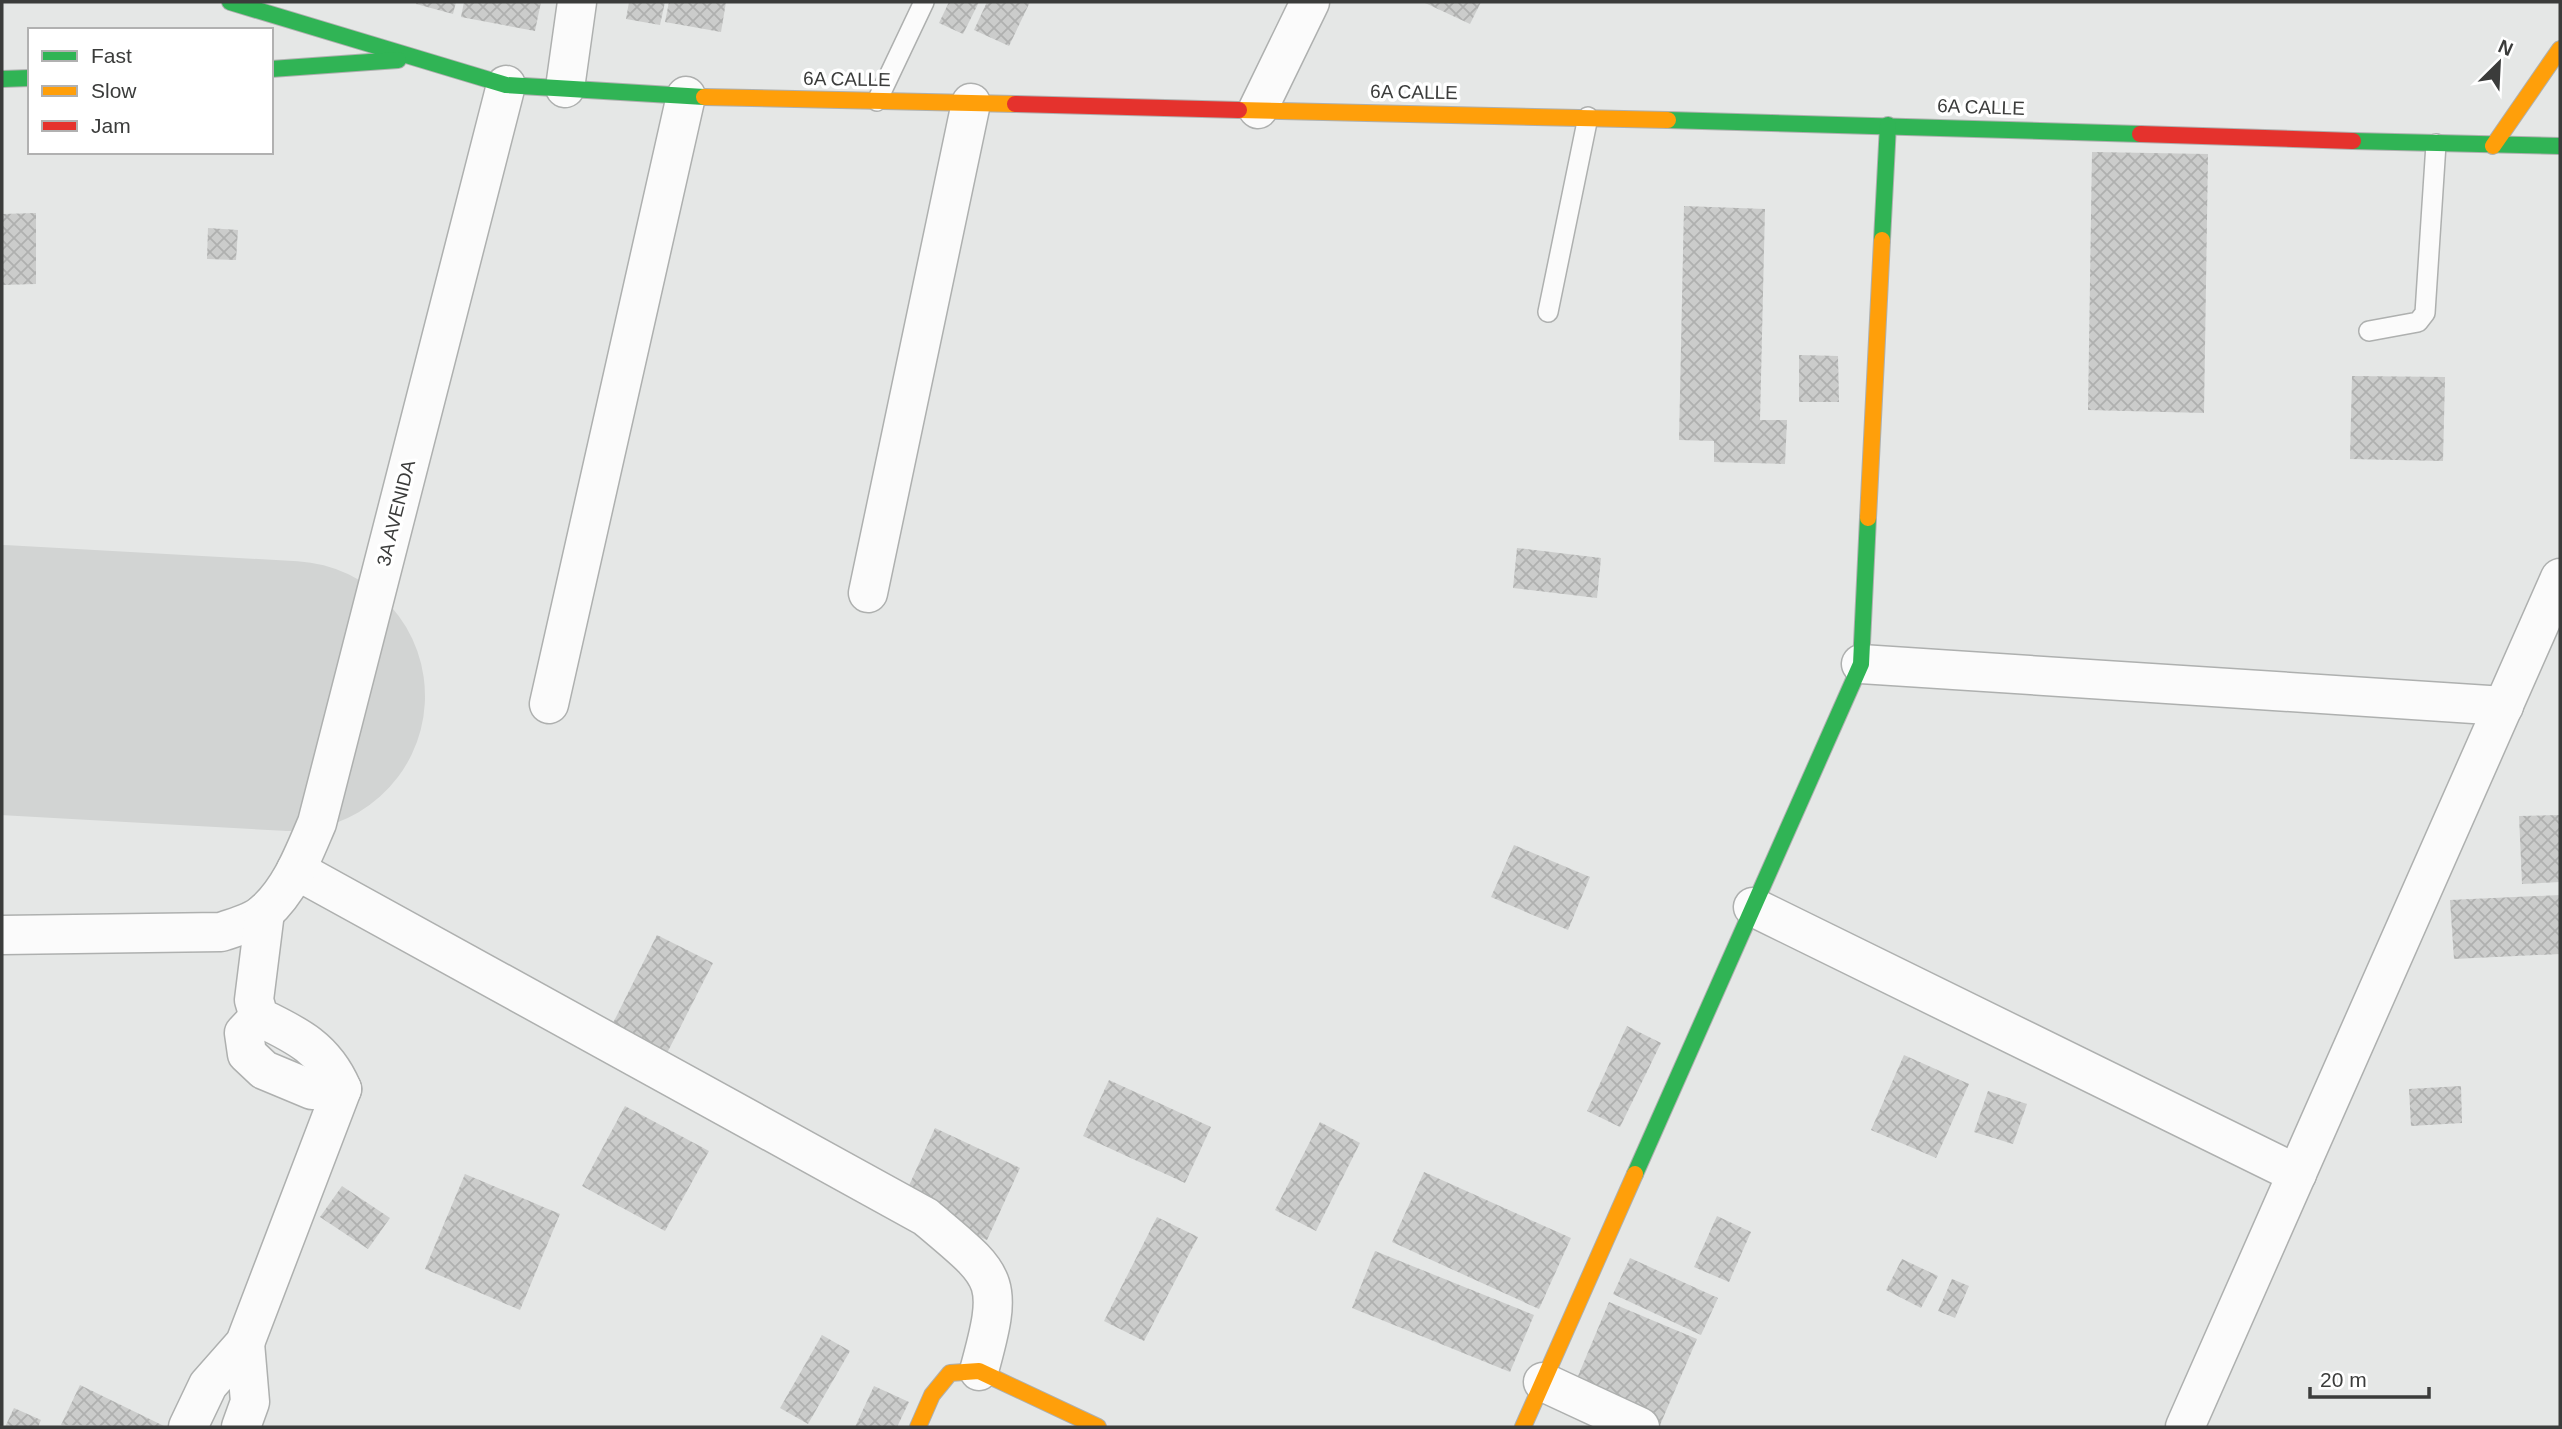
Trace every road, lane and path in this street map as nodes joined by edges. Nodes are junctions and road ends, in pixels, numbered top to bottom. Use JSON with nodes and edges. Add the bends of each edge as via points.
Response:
{"nodes":[{"id":1,"x":230,"y":2,"type":"edge"},
{"id":2,"x":577,"y":2,"type":"edge"},
{"id":3,"x":924,"y":2,"type":"edge"},
{"id":4,"x":1310,"y":2,"type":"edge"},
{"id":5,"x":2560,"y":49,"type":"edge"},
{"id":6,"x":421,"y":58,"type":"junction"},
{"id":7,"x":273,"y":69,"type":"edge"},
{"id":8,"x":28,"y":78,"type":"edge"},
{"id":9,"x":2,"y":79,"type":"edge"},
{"id":10,"x":506,"y":85,"type":"junction"},
{"id":11,"x":565,"y":88,"type":"junction"},
{"id":12,"x":686,"y":96,"type":"junction"},
{"id":13,"x":877,"y":101,"type":"junction"},
{"id":14,"x":971,"y":103,"type":"junction"},
{"id":15,"x":1258,"y":109,"type":"junction"},
{"id":16,"x":1588,"y":117,"type":"junction"},
{"id":17,"x":1888,"y":125,"type":"junction"},
{"id":18,"x":2437,"y":144,"type":"junction"},
{"id":19,"x":2560,"y":145,"type":"edge"},
{"id":20,"x":2493,"y":146,"type":"junction"},
{"id":21,"x":1548,"y":312,"type":"dead end"},
{"id":22,"x":2369,"y":331,"type":"dead end"},
{"id":23,"x":2560,"y":578,"type":"edge"},
{"id":24,"x":868,"y":593,"type":"dead end"},
{"id":25,"x":1861,"y":664,"type":"junction"},
{"id":26,"x":549,"y":704,"type":"dead end"},
{"id":27,"x":2504,"y":706,"type":"junction"},
{"id":28,"x":296,"y":870,"type":"junction"},
{"id":29,"x":1753,"y":907,"type":"junction"},
{"id":30,"x":257,"y":917,"type":"junction"},
{"id":31,"x":4,"y":941,"type":"edge"},
{"id":32,"x":2297,"y":1174,"type":"junction"},
{"id":33,"x":245,"y":1343,"type":"junction"},
{"id":34,"x":979,"y":1371,"type":"junction"},
{"id":35,"x":1543,"y":1382,"type":"junction"},
{"id":36,"x":188,"y":1427,"type":"edge"},
{"id":37,"x":241,"y":1427,"type":"edge"},
{"id":38,"x":918,"y":1427,"type":"edge"},
{"id":39,"x":1098,"y":1427,"type":"edge"},
{"id":40,"x":1522,"y":1427,"type":"edge"},
{"id":41,"x":1640,"y":1427,"type":"edge"},
{"id":42,"x":2185,"y":1427,"type":"edge"}],
"edges":[{"from":1,"to":6,"type":"main road"},
{"from":2,"to":11,"type":"street"},
{"from":3,"to":13,"type":"lane"},
{"from":4,"to":15,"type":"street"},
{"from":5,"to":20,"type":"main road"},
{"from":6,"to":7,"type":"main road","name":"6A CALLE"},
{"from":6,"to":10,"type":"main road","name":"6A CALLE"},
{"from":8,"to":9,"type":"main road"},
{"from":10,"to":11,"type":"main road","name":"6A CALLE"},
{"from":10,"to":28,"type":"street","name":"3A AVENIDA","via":[[317,823]]},
{"from":11,"to":12,"type":"main road","name":"6A CALLE"},
{"from":12,"to":13,"type":"main road","name":"6A CALLE"},
{"from":12,"to":26,"type":"street"},
{"from":13,"to":14,"type":"main road","name":"6A CALLE"},
{"from":14,"to":15,"type":"main road","name":"6A CALLE"},
{"from":14,"to":24,"type":"street"},
{"from":15,"to":16,"type":"main road","name":"6A CALLE"},
{"from":16,"to":17,"type":"main road","name":"6A CALLE"},
{"from":16,"to":21,"type":"lane"},
{"from":17,"to":18,"type":"main road","name":"6A CALLE"},
{"from":17,"to":25,"type":"main road"},
{"from":18,"to":20,"type":"main road","name":"6A CALLE"},
{"from":18,"to":22,"type":"lane","via":[[2425,313],[2418,322]]},
{"from":19,"to":20,"type":"main road","name":"6A CALLE"},
{"from":23,"to":27,"type":"street"},
{"from":25,"to":27,"type":"street"},
{"from":25,"to":29,"type":"main road"},
{"from":27,"to":32,"type":"street"},
{"from":28,"to":30,"type":"street","name":"3A AVENIDA"},
{"from":28,"to":34,"type":"street","via":[[926,1217],[976,1260],[993,1286],[995,1315]]},
{"from":29,"to":32,"type":"street"},
{"from":29,"to":35,"type":"main road"},
{"from":30,"to":31,"type":"street","via":[[221,932]]},
{"from":30,"to":33,"type":"street","via":[[254,1000],[259,1017],[312,1046],[333,1066],[342,1089]]},
{"from":32,"to":42,"type":"street"},
{"from":33,"to":36,"type":"street","via":[[208,1385]]},
{"from":33,"to":37,"type":"street","via":[[250,1402]]},
{"from":34,"to":38,"type":"main road","via":[[950,1373],[932,1395]]},
{"from":34,"to":39,"type":"main road"},
{"from":35,"to":40,"type":"main road"},
{"from":35,"to":41,"type":"street"}]}
